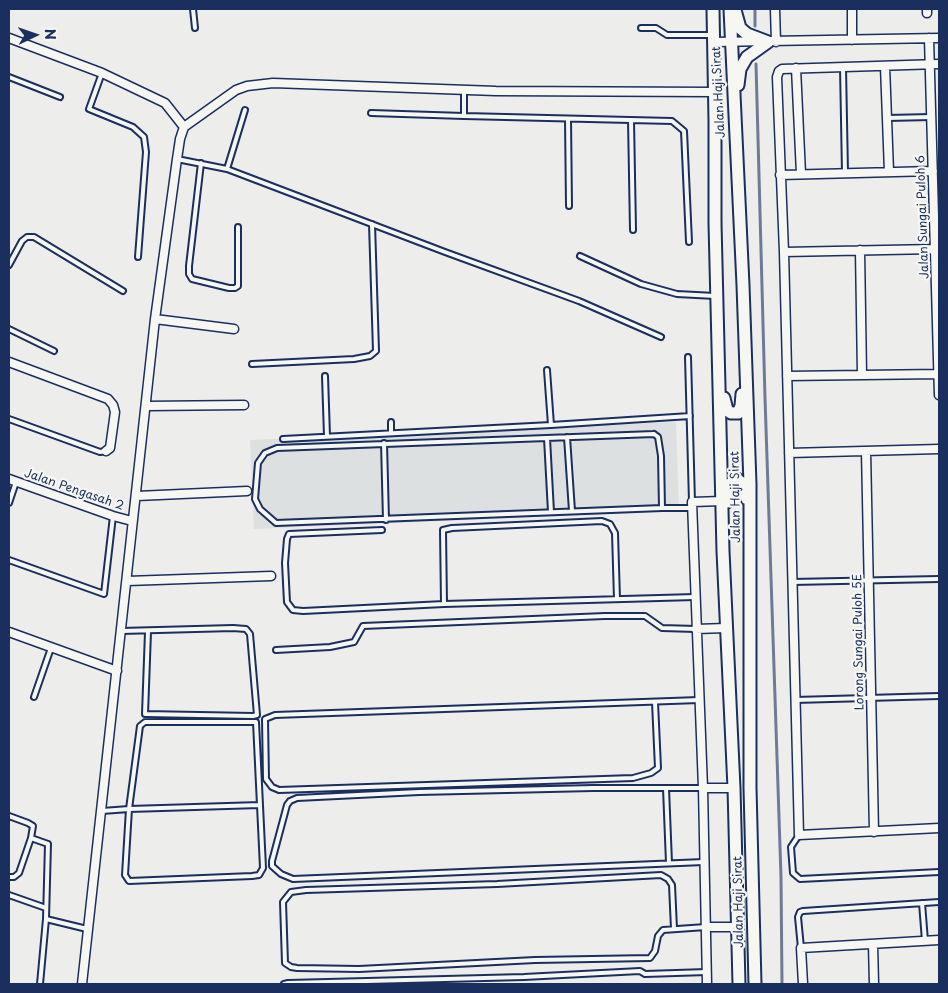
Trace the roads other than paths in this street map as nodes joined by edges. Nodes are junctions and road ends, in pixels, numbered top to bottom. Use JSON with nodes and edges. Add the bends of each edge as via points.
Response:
{"nodes":[{"id":1,"x":193,"y":9,"type":"edge"},
{"id":2,"x":713,"y":9,"type":"edge"},
{"id":3,"x":730,"y":9,"type":"edge"},
{"id":4,"x":735,"y":9,"type":"edge"},
{"id":5,"x":775,"y":9,"type":"edge"},
{"id":6,"x":852,"y":9,"type":"edge"},
{"id":7,"x":195,"y":28,"type":"dead end"},
{"id":8,"x":641,"y":28,"type":"dead end"},
{"id":9,"x":9,"y":38,"type":"edge"},
{"id":10,"x":929,"y":38,"type":"junction"},
{"id":11,"x":939,"y":38,"type":"edge"},
{"id":12,"x":714,"y":39,"type":"junction"},
{"id":13,"x":852,"y":40,"type":"junction"},
{"id":14,"x":731,"y":42,"type":"junction"},
{"id":15,"x":772,"y":42,"type":"junction"},
{"id":16,"x":930,"y":64,"type":"junction"},
{"id":17,"x":939,"y":64,"type":"edge"},
{"id":18,"x":886,"y":66,"type":"junction"},
{"id":19,"x":843,"y":67,"type":"junction"},
{"id":20,"x":796,"y":68,"type":"junction"},
{"id":21,"x":102,"y":74,"type":"junction"},
{"id":22,"x":9,"y":77,"type":"edge"},
{"id":23,"x":464,"y":90,"type":"junction"},
{"id":24,"x":715,"y":92,"type":"junction"},
{"id":25,"x":60,"y":97,"type":"dead end"},
{"id":26,"x":245,"y":110,"type":"dead end"},
{"id":27,"x":371,"y":113,"type":"dead end"},
{"id":28,"x":464,"y":116,"type":"junction"},
{"id":29,"x":887,"y":118,"type":"junction"},
{"id":30,"x":931,"y":118,"type":"junction"},
{"id":31,"x":568,"y":119,"type":"junction"},
{"id":32,"x":631,"y":120,"type":"junction"},
{"id":33,"x":184,"y":127,"type":"junction"},
{"id":34,"x":736,"y":150,"type":"junction"},
{"id":35,"x":177,"y":160,"type":"junction"},
{"id":36,"x":201,"y":163,"type":"junction"},
{"id":37,"x":227,"y":169,"type":"junction"},
{"id":38,"x":933,"y":171,"type":"junction"},
{"id":39,"x":889,"y":172,"type":"junction"},
{"id":40,"x":845,"y":173,"type":"junction"},
{"id":41,"x":801,"y":174,"type":"junction"},
{"id":42,"x":780,"y":175,"type":"junction"},
{"id":43,"x":569,"y":206,"type":"dead end"},
{"id":44,"x":372,"y":224,"type":"junction"},
{"id":45,"x":238,"y":227,"type":"dead end"},
{"id":46,"x":633,"y":230,"type":"dead end"},
{"id":47,"x":937,"y":230,"type":"edge"},
{"id":48,"x":689,"y":242,"type":"dead end"},
{"id":49,"x":935,"y":248,"type":"junction"},
{"id":50,"x":860,"y":250,"type":"junction"},
{"id":51,"x":784,"y":252,"type":"junction"},
{"id":52,"x":580,"y":256,"type":"dead end"},
{"id":53,"x":138,"y":257,"type":"dead end"},
{"id":54,"x":9,"y":264,"type":"edge"},
{"id":55,"x":123,"y":291,"type":"dead end"},
{"id":56,"x":718,"y":296,"type":"junction"},
{"id":57,"x":155,"y":320,"type":"junction"},
{"id":58,"x":9,"y":329,"type":"edge"},
{"id":59,"x":234,"y":330,"type":"dead end"},
{"id":60,"x":661,"y":337,"type":"dead end"},
{"id":61,"x":54,"y":351,"type":"dead end"},
{"id":62,"x":746,"y":352,"type":"junction"},
{"id":63,"x":688,"y":357,"type":"dead end"},
{"id":64,"x":719,"y":357,"type":"junction"},
{"id":65,"x":9,"y":362,"type":"edge"},
{"id":66,"x":252,"y":364,"type":"dead end"},
{"id":67,"x":547,"y":370,"type":"dead end"},
{"id":68,"x":939,"y":374,"type":"edge"},
{"id":69,"x":862,"y":375,"type":"junction"},
{"id":70,"x":325,"y":376,"type":"dead end"},
{"id":71,"x":787,"y":376,"type":"junction"},
{"id":72,"x":939,"y":395,"type":"edge"},
{"id":73,"x":244,"y":405,"type":"dead end"},
{"id":74,"x":147,"y":406,"type":"junction"},
{"id":75,"x":690,"y":416,"type":"junction"},
{"id":76,"x":9,"y":420,"type":"edge"},
{"id":77,"x":391,"y":422,"type":"dead end"},
{"id":78,"x":551,"y":425,"type":"junction"},
{"id":79,"x":391,"y":432,"type":"junction"},
{"id":80,"x":327,"y":436,"type":"junction"},
{"id":81,"x":567,"y":437,"type":"junction"},
{"id":82,"x":547,"y":438,"type":"junction"},
{"id":83,"x":283,"y":439,"type":"dead end"},
{"id":84,"x":384,"y":443,"type":"junction"},
{"id":85,"x":939,"y":449,"type":"edge"},
{"id":86,"x":866,"y":451,"type":"junction"},
{"id":87,"x":106,"y":452,"type":"joint"},
{"id":88,"x":789,"y":453,"type":"junction"},
{"id":89,"x":12,"y":481,"type":"edge"},
{"id":90,"x":247,"y":491,"type":"dead end"},
{"id":91,"x":137,"y":496,"type":"junction"},
{"id":92,"x":722,"y":500,"type":"junction"},
{"id":93,"x":9,"y":503,"type":"edge"},
{"id":94,"x":692,"y":505,"type":"junction"},
{"id":95,"x":662,"y":508,"type":"junction"},
{"id":96,"x":572,"y":511,"type":"junction"},
{"id":97,"x":551,"y":512,"type":"junction"},
{"id":98,"x":113,"y":516,"type":"junction"},
{"id":99,"x":386,"y":520,"type":"junction"},
{"id":100,"x":132,"y":521,"type":"junction"},
{"id":101,"x":751,"y":528,"type":"junction"},
{"id":102,"x":382,"y":530,"type":"dead end"},
{"id":103,"x":723,"y":551,"type":"junction"},
{"id":104,"x":9,"y":560,"type":"edge"},
{"id":105,"x":271,"y":576,"type":"dead end"},
{"id":106,"x":939,"y":579,"type":"edge"},
{"id":107,"x":127,"y":581,"type":"junction"},
{"id":108,"x":869,"y":581,"type":"junction"},
{"id":109,"x":792,"y":582,"type":"junction"},
{"id":110,"x":695,"y":597,"type":"junction"},
{"id":111,"x":617,"y":599,"type":"junction"},
{"id":112,"x":444,"y":604,"type":"junction"},
{"id":113,"x":726,"y":628,"type":"junction"},
{"id":114,"x":696,"y":629,"type":"junction"},
{"id":115,"x":122,"y":631,"type":"junction"},
{"id":116,"x":9,"y":632,"type":"edge"},
{"id":117,"x":148,"y":632,"type":"junction"},
{"id":118,"x":51,"y":648,"type":"junction"},
{"id":119,"x":276,"y":650,"type":"dead end"},
{"id":120,"x":117,"y":671,"type":"junction"},
{"id":121,"x":939,"y":696,"type":"edge"},
{"id":122,"x":34,"y":697,"type":"dead end"},
{"id":123,"x":871,"y":698,"type":"junction"},
{"id":124,"x":699,"y":700,"type":"junction"},
{"id":125,"x":796,"y":700,"type":"junction"},
{"id":126,"x":655,"y":702,"type":"junction"},
{"id":127,"x":666,"y":788,"type":"junction"},
{"id":128,"x":703,"y":788,"type":"junction"},
{"id":129,"x":734,"y":788,"type":"junction"},
{"id":130,"x":260,"y":805,"type":"junction"},
{"id":131,"x":102,"y":810,"type":"junction"},
{"id":132,"x":129,"y":810,"type":"junction"},
{"id":133,"x":9,"y":816,"type":"edge"},
{"id":134,"x":939,"y":828,"type":"edge"},
{"id":135,"x":874,"y":832,"type":"junction"},
{"id":136,"x":799,"y":835,"type":"junction"},
{"id":137,"x":31,"y":838,"type":"junction"},
{"id":138,"x":704,"y":862,"type":"junction"},
{"id":139,"x":669,"y":863,"type":"junction"},
{"id":140,"x":939,"y":872,"type":"edge"},
{"id":141,"x":9,"y":877,"type":"edge"},
{"id":142,"x":9,"y":895,"type":"edge"},
{"id":143,"x":939,"y":902,"type":"edge"},
{"id":144,"x":922,"y":903,"type":"junction"},
{"id":145,"x":46,"y":908,"type":"junction"},
{"id":146,"x":46,"y":919,"type":"junction"},
{"id":147,"x":706,"y":927,"type":"junction"},
{"id":148,"x":738,"y":927,"type":"junction"},
{"id":149,"x":89,"y":929,"type":"junction"},
{"id":150,"x":674,"y":929,"type":"junction"},
{"id":151,"x":939,"y":940,"type":"edge"},
{"id":152,"x":925,"y":941,"type":"junction"},
{"id":153,"x":873,"y":944,"type":"junction"},
{"id":154,"x":801,"y":948,"type":"junction"},
{"id":155,"x":707,"y":972,"type":"junction"},
{"id":156,"x":524,"y":977,"type":"junction"},
{"id":157,"x":40,"y":984,"type":"edge"},
{"id":158,"x":82,"y":984,"type":"edge"},
{"id":159,"x":284,"y":984,"type":"edge"},
{"id":160,"x":524,"y":984,"type":"edge"},
{"id":161,"x":707,"y":984,"type":"edge"},
{"id":162,"x":739,"y":984,"type":"edge"},
{"id":163,"x":755,"y":984,"type":"edge"},
{"id":164,"x":803,"y":984,"type":"edge"},
{"id":165,"x":874,"y":984,"type":"edge"}],
"edges":[{"from":1,"to":7,"type":"lane"},
{"from":2,"to":12,"type":"main road","name":"Jalan Haji Sirat"},
{"from":3,"to":14,"type":"main road","name":"Jalan Haji Sirat"},
{"from":4,"to":15,"type":"main road","via":[[740,28]]},
{"from":5,"to":15,"type":"street"},
{"from":6,"to":13,"type":"street"},
{"from":8,"to":12,"type":"lane","via":[[656,28],[667,35]]},
{"from":9,"to":21,"type":"street"},
{"from":10,"to":11,"type":"street"},
{"from":10,"to":13,"type":"street"},
{"from":10,"to":16,"type":"street","name":"Jalan Sungai Puloh 6"},
{"from":12,"to":14,"type":"street"},
{"from":12,"to":24,"type":"main road","name":"Jalan Haji Sirat"},
{"from":13,"to":15,"type":"street"},
{"from":14,"to":15,"type":"street"},
{"from":14,"to":34,"type":"main road","name":"Jalan Haji Sirat"},
{"from":15,"to":34,"type":"main road","via":[[747,57],[740,69]]},
{"from":16,"to":17,"type":"street"},
{"from":16,"to":18,"type":"street"},
{"from":16,"to":30,"type":"street","name":"Jalan Sungai Puloh 6"},
{"from":18,"to":19,"type":"street"},
{"from":18,"to":29,"type":"street"},
{"from":19,"to":20,"type":"street"},
{"from":19,"to":40,"type":"lane"},
{"from":20,"to":41,"type":"street"},
{"from":20,"to":42,"type":"street","via":[[782,69],[777,77]]},
{"from":21,"to":33,"type":"street","via":[[165,103]]},
{"from":21,"to":53,"type":"lane","via":[[89,109],[133,127],[144,136],[146,152]]},
{"from":22,"to":25,"type":"lane"},
{"from":23,"to":24,"type":"street"},
{"from":23,"to":28,"type":"lane"},
{"from":23,"to":33,"type":"street","via":[[273,83],[247,86],[236,90]]},
{"from":24,"to":56,"type":"main road","name":"Jalan Haji Sirat"},
{"from":26,"to":37,"type":"lane"},
{"from":27,"to":28,"type":"lane"},
{"from":28,"to":31,"type":"lane"},
{"from":29,"to":30,"type":"lane"},
{"from":29,"to":39,"type":"street"},
{"from":30,"to":38,"type":"street","name":"Jalan Sungai Puloh 6"},
{"from":31,"to":32,"type":"lane"},
{"from":31,"to":43,"type":"lane"},
{"from":32,"to":46,"type":"lane"},
{"from":32,"to":48,"type":"lane","via":[[672,121],[684,132]]},
{"from":33,"to":35,"type":"street"},
{"from":34,"to":62,"type":"main road","name":"Jalan Haji Sirat"},
{"from":35,"to":36,"type":"lane"},
{"from":35,"to":57,"type":"street"},
{"from":36,"to":37,"type":"lane"},
{"from":36,"to":45,"type":"lane","via":[[189,266],[192,279],[229,288],[238,286]]},
{"from":37,"to":44,"type":"lane"},
{"from":38,"to":39,"type":"street"},
{"from":38,"to":47,"type":"street","name":"Jalan Sungai Puloh 6"},
{"from":39,"to":40,"type":"street"},
{"from":40,"to":41,"type":"street"},
{"from":41,"to":42,"type":"street"},
{"from":42,"to":51,"type":"street"},
{"from":44,"to":60,"type":"lane","via":[[579,301]]},
{"from":44,"to":66,"type":"lane","via":[[376,351],[354,360]]},
{"from":47,"to":49,"type":"street","name":"Jalan Sungai Puloh 6"},
{"from":49,"to":50,"type":"street"},
{"from":49,"to":68,"type":"street","name":"Jalan Sungai Puloh 6"},
{"from":50,"to":51,"type":"street"},
{"from":50,"to":69,"type":"street"},
{"from":51,"to":71,"type":"street"},
{"from":52,"to":56,"type":"lane","via":[[641,284],[677,294]]},
{"from":54,"to":55,"type":"lane","via":[[22,241],[34,237]]},
{"from":56,"to":64,"type":"main road","name":"Jalan Haji Sirat"},
{"from":57,"to":59,"type":"street"},
{"from":57,"to":74,"type":"street"},
{"from":58,"to":61,"type":"lane"},
{"from":62,"to":64,"type":"main road","via":[[741,406],[734,414],[728,410],[725,401]]},
{"from":62,"to":101,"type":"main road","name":"Jalan Haji Sirat"},
{"from":63,"to":75,"type":"lane"},
{"from":64,"to":92,"type":"main road","name":"Jalan Haji Sirat"},
{"from":65,"to":87,"type":"street","via":[[108,399],[114,412],[110,448]]},
{"from":67,"to":78,"type":"lane"},
{"from":68,"to":69,"type":"street"},
{"from":68,"to":72,"type":"street","name":"Jalan Sungai Puloh 6"},
{"from":69,"to":71,"type":"street"},
{"from":70,"to":80,"type":"lane"},
{"from":71,"to":88,"type":"street"},
{"from":73,"to":74,"type":"street"},
{"from":74,"to":91,"type":"street"},
{"from":75,"to":78,"type":"lane"},
{"from":75,"to":94,"type":"lane"},
{"from":76,"to":87,"type":"lane"},
{"from":77,"to":79,"type":"lane"},
{"from":78,"to":79,"type":"lane"},
{"from":79,"to":80,"type":"lane"},
{"from":80,"to":83,"type":"lane"},
{"from":81,"to":82,"type":"lane"},
{"from":81,"to":95,"type":"lane","via":[[654,434],[658,437],[661,456]]},
{"from":81,"to":96,"type":"lane"},
{"from":82,"to":84,"type":"lane"},
{"from":82,"to":97,"type":"lane"},
{"from":84,"to":99,"type":"lane"},
{"from":84,"to":99,"type":"lane","via":[[277,448],[265,453],[258,463],[256,499],[260,509],[276,523]]},
{"from":85,"to":86,"type":"street"},
{"from":86,"to":88,"type":"street"},
{"from":86,"to":108,"type":"street","name":"Lorong Sungai Puloh 5E"},
{"from":88,"to":109,"type":"street"},
{"from":89,"to":93,"type":"lane"},
{"from":89,"to":98,"type":"street","name":"Jalan Pengasah 2"},
{"from":90,"to":91,"type":"street"},
{"from":91,"to":100,"type":"street"},
{"from":92,"to":94,"type":"street"},
{"from":92,"to":103,"type":"main road","name":"Jalan Haji Sirat"},
{"from":94,"to":95,"type":"lane"},
{"from":94,"to":110,"type":"street"},
{"from":95,"to":96,"type":"lane"},
{"from":96,"to":97,"type":"lane"},
{"from":97,"to":99,"type":"lane"},
{"from":98,"to":100,"type":"street","name":"Jalan Pengasah 2"},
{"from":98,"to":104,"type":"lane","via":[[104,594]]},
{"from":100,"to":107,"type":"street"},
{"from":101,"to":103,"type":"main road","via":[[745,490],[737,480],[731,483],[728,493]]},
{"from":101,"to":163,"type":"main road","name":"Jalan Haji Sirat","via":[[750,788]]},
{"from":102,"to":112,"type":"lane","via":[[289,534],[285,563],[287,602],[292,610]]},
{"from":103,"to":113,"type":"main road","name":"Jalan Haji Sirat"},
{"from":105,"to":107,"type":"street"},
{"from":106,"to":108,"type":"lane"},
{"from":107,"to":115,"type":"street"},
{"from":108,"to":109,"type":"lane"},
{"from":108,"to":123,"type":"street","name":"Lorong Sungai Puloh 5E"},
{"from":109,"to":125,"type":"street"},
{"from":110,"to":111,"type":"lane"},
{"from":110,"to":114,"type":"street"},
{"from":111,"to":112,"type":"lane"},
{"from":111,"to":112,"type":"lane","via":[[615,533],[610,524],[602,521],[443,530]]},
{"from":113,"to":114,"type":"street"},
{"from":113,"to":129,"type":"main road","name":"Jalan Haji Sirat"},
{"from":114,"to":119,"type":"lane","via":[[662,628],[645,616],[363,626],[354,642],[330,647]]},
{"from":114,"to":124,"type":"street"},
{"from":115,"to":117,"type":"lane"},
{"from":115,"to":120,"type":"street"},
{"from":116,"to":118,"type":"street"},
{"from":117,"to":117,"type":"lane","via":[[246,629],[250,634],[257,715],[145,714]]},
{"from":118,"to":120,"type":"street"},
{"from":118,"to":122,"type":"lane"},
{"from":120,"to":131,"type":"street"},
{"from":121,"to":123,"type":"lane"},
{"from":123,"to":125,"type":"lane"},
{"from":123,"to":135,"type":"street","name":"Lorong Sungai Puloh 5E"},
{"from":124,"to":126,"type":"lane"},
{"from":124,"to":128,"type":"street"},
{"from":125,"to":136,"type":"street"},
{"from":126,"to":126,"type":"lane","via":[[658,768],[633,778],[278,790],[266,779],[265,719],[275,715]]},
{"from":127,"to":128,"type":"lane"},
{"from":127,"to":139,"type":"lane"},
{"from":127,"to":139,"type":"lane","via":[[419,792],[297,798],[287,805],[272,866],[293,878]]},
{"from":128,"to":129,"type":"street"},
{"from":128,"to":138,"type":"street"},
{"from":129,"to":148,"type":"main road","name":"Jalan Haji Sirat"},
{"from":130,"to":132,"type":"lane"},
{"from":130,"to":132,"type":"lane","via":[[263,868],[259,875],[134,882],[125,876]]},
{"from":130,"to":132,"type":"lane","via":[[256,722],[145,722],[140,726]]},
{"from":131,"to":132,"type":"lane"},
{"from":131,"to":149,"type":"street"},
{"from":133,"to":137,"type":"lane","via":[[33,826]]},
{"from":134,"to":135,"type":"street"},
{"from":135,"to":136,"type":"street"},
{"from":136,"to":140,"type":"lane","via":[[791,847],[791,854],[793,874],[800,879]]},
{"from":137,"to":141,"type":"lane","via":[[19,873]]},
{"from":137,"to":145,"type":"lane","via":[[48,844]]},
{"from":138,"to":139,"type":"lane"},
{"from":138,"to":147,"type":"street"},
{"from":142,"to":145,"type":"lane"},
{"from":143,"to":144,"type":"lane"},
{"from":144,"to":152,"type":"lane"},
{"from":144,"to":154,"type":"lane","via":[[800,912]]},
{"from":145,"to":146,"type":"lane"},
{"from":146,"to":149,"type":"lane"},
{"from":146,"to":157,"type":"lane"},
{"from":147,"to":148,"type":"street"},
{"from":147,"to":150,"type":"lane"},
{"from":147,"to":155,"type":"street"},
{"from":148,"to":162,"type":"main road","name":"Jalan Haji Sirat"},
{"from":149,"to":158,"type":"street"},
{"from":150,"to":150,"type":"lane","via":[[663,930],[658,936],[650,958],[359,969],[291,968],[286,962],[283,902],[291,892],[306,890],[661,875],[672,885]]},
{"from":151,"to":152,"type":"street"},
{"from":152,"to":153,"type":"street"},
{"from":153,"to":154,"type":"street"},
{"from":153,"to":165,"type":"street"},
{"from":154,"to":164,"type":"street"},
{"from":155,"to":156,"type":"lane","via":[[644,974],[640,971]]},
{"from":155,"to":161,"type":"street"},
{"from":156,"to":159,"type":"lane"},
{"from":156,"to":160,"type":"lane"}]}
